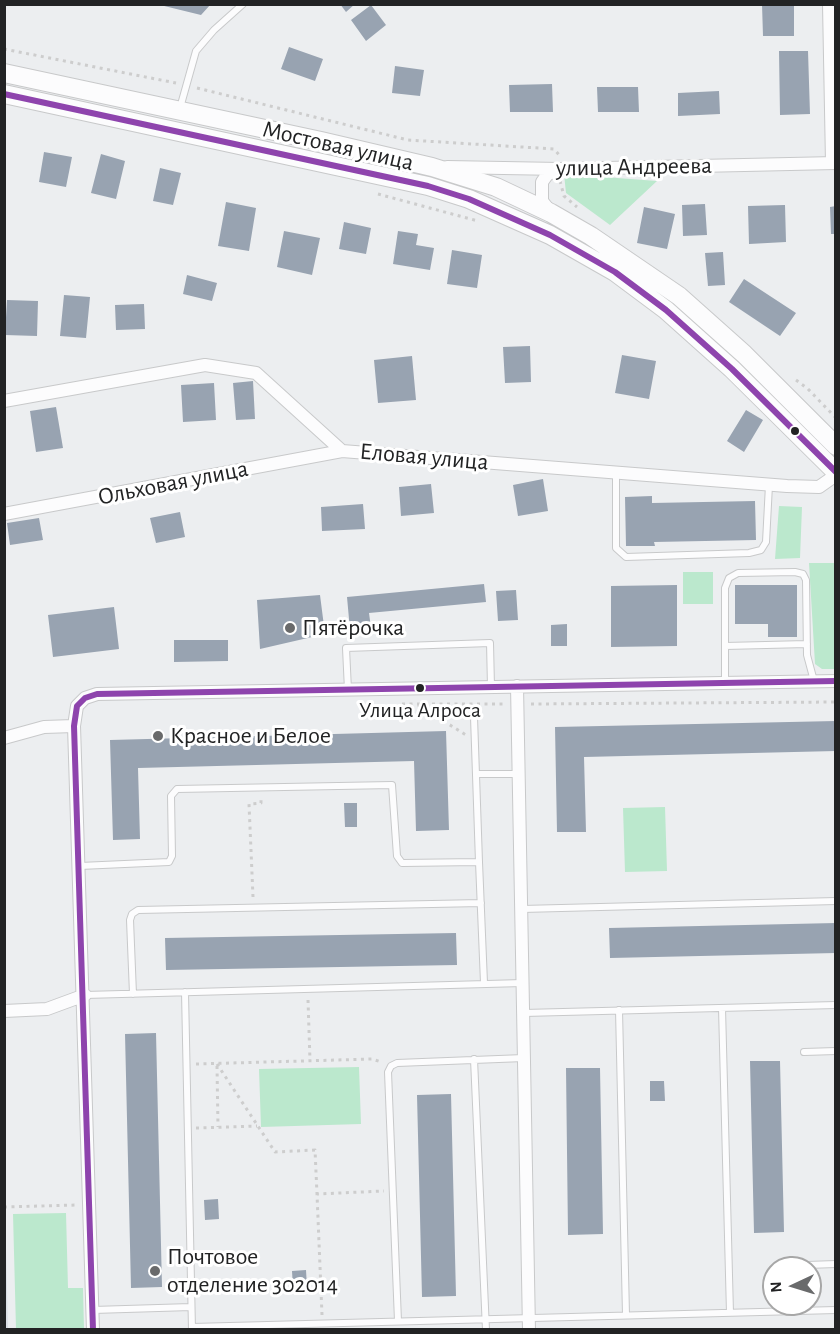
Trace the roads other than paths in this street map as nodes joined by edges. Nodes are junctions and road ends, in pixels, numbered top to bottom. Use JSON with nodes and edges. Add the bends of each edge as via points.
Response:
{"nodes":[{"id":1,"x":243,"y":4,"type":"edge"},
{"id":2,"x":829,"y":4,"type":"edge"},
{"id":3,"x":4,"y":73,"type":"edge"},
{"id":4,"x":4,"y":94,"type":"edge"},
{"id":5,"x":179,"y":111,"type":"junction"},
{"id":6,"x":834,"y":163,"type":"edge"},
{"id":7,"x":432,"y":167,"type":"junction"},
{"id":8,"x":560,"y":169,"type":"junction"},
{"id":9,"x":551,"y":213,"type":"junction"},
{"id":10,"x":4,"y":401,"type":"edge"},
{"id":11,"x":836,"y":446,"type":"edge"},
{"id":12,"x":342,"y":451,"type":"junction"},
{"id":13,"x":616,"y":473,"type":"junction"},
{"id":14,"x":836,"y":473,"type":"edge"},
{"id":15,"x":769,"y":485,"type":"junction"},
{"id":16,"x":4,"y":514,"type":"edge"},
{"id":17,"x":807,"y":644,"type":"junction"},
{"id":18,"x":725,"y":646,"type":"junction"},
{"id":19,"x":836,"y":681,"type":"edge"},
{"id":20,"x":814,"y":682,"type":"junction"},
{"id":21,"x":725,"y":683,"type":"junction"},
{"id":22,"x":518,"y":686,"type":"junction"},
{"id":23,"x":491,"y":687,"type":"junction"},
{"id":24,"x":348,"y":690,"type":"junction"},
{"id":25,"x":474,"y":717,"type":"dead end"},
{"id":26,"x":74,"y":726,"type":"junction"},
{"id":27,"x":4,"y":738,"type":"edge"},
{"id":28,"x":476,"y":774,"type":"junction"},
{"id":29,"x":519,"y":774,"type":"junction"},
{"id":30,"x":479,"y":862,"type":"junction"},
{"id":31,"x":80,"y":866,"type":"junction"},
{"id":32,"x":836,"y":901,"type":"edge"},
{"id":33,"x":481,"y":903,"type":"junction"},
{"id":34,"x":522,"y":909,"type":"junction"},
{"id":35,"x":484,"y":983,"type":"junction"},
{"id":36,"x":523,"y":983,"type":"junction"},
{"id":37,"x":185,"y":992,"type":"junction"},
{"id":38,"x":133,"y":994,"type":"junction"},
{"id":39,"x":84,"y":995,"type":"junction"},
{"id":40,"x":836,"y":1005,"type":"edge"},
{"id":41,"x":722,"y":1008,"type":"junction"},
{"id":42,"x":4,"y":1011,"type":"edge"},
{"id":43,"x":619,"y":1011,"type":"junction"},
{"id":44,"x":524,"y":1013,"type":"junction"},
{"id":45,"x":836,"y":1051,"type":"edge"},
{"id":46,"x":804,"y":1052,"type":"dead end"},
{"id":47,"x":524,"y":1058,"type":"junction"},
{"id":48,"x":474,"y":1059,"type":"junction"},
{"id":49,"x":191,"y":1307,"type":"junction"},
{"id":50,"x":93,"y":1310,"type":"junction"},
{"id":51,"x":836,"y":1310,"type":"edge"},
{"id":52,"x":730,"y":1313,"type":"junction"},
{"id":53,"x":626,"y":1315,"type":"junction"},
{"id":54,"x":485,"y":1318,"type":"junction"},
{"id":55,"x":434,"y":1320,"type":"junction"},
{"id":56,"x":398,"y":1321,"type":"junction"},
{"id":57,"x":529,"y":1324,"type":"edge"},
{"id":58,"x":192,"y":1328,"type":"edge"},
{"id":59,"x":93,"y":1329,"type":"edge"},
{"id":60,"x":434,"y":1329,"type":"edge"},
{"id":61,"x":486,"y":1329,"type":"edge"}],
"edges":[{"from":1,"to":5,"type":"lane","via":[[196,51]]},
{"from":2,"to":6,"type":"street"},
{"from":3,"to":5,"type":"main road","name":"Мостовая улица"},
{"from":4,"to":14,"type":"main road","name":"Мостовая улица","via":[[428,186],[469,199],[540,231],[615,272],[666,310],[732,369]]},
{"from":5,"to":7,"type":"main road","name":"Мостовая улица"},
{"from":6,"to":8,"type":"street","name":"улица Андреева"},
{"from":7,"to":8,"type":"street","name":"улица Андреева"},
{"from":7,"to":9,"type":"main road","name":"Мостовая улица","via":[[496,187]]},
{"from":8,"to":9,"type":"street","via":[[542,182],[542,201]]},
{"from":9,"to":11,"type":"main road","name":"Мостовая улица","via":[[625,256],[679,296]]},
{"from":10,"to":12,"type":"street","name":"Еловая улица","via":[[205,365],[256,373]]},
{"from":12,"to":13,"type":"street","name":"Еловая улица"},
{"from":12,"to":16,"type":"street","name":"Ольховая улица"},
{"from":13,"to":15,"type":"street","name":"Еловая улица"},
{"from":13,"to":15,"type":"lane","via":[[616,548],[626,556],[761,550],[766,542]]},
{"from":14,"to":15,"type":"street","name":"Еловая улица","via":[[819,487]]},
{"from":17,"to":18,"type":"lane"},
{"from":17,"to":18,"type":"lane","via":[[803,574],[738,573],[729,578],[725,588]]},
{"from":17,"to":20,"type":"lane"},
{"from":18,"to":21,"type":"lane"},
{"from":19,"to":20,"type":"street"},
{"from":20,"to":21,"type":"street"},
{"from":21,"to":22,"type":"street"},
{"from":22,"to":23,"type":"street"},
{"from":22,"to":29,"type":"street"},
{"from":23,"to":24,"type":"street"},
{"from":23,"to":24,"type":"lane","via":[[490,643],[346,648]]},
{"from":24,"to":26,"type":"street","via":[[97,694],[77,706]]},
{"from":25,"to":28,"type":"lane"},
{"from":26,"to":27,"type":"street","via":[[45,727]]},
{"from":26,"to":31,"type":"street"},
{"from":28,"to":29,"type":"lane"},
{"from":28,"to":30,"type":"lane"},
{"from":29,"to":34,"type":"street"},
{"from":30,"to":31,"type":"lane","via":[[402,863],[397,856],[392,785],[173,791],[169,862]]},
{"from":30,"to":33,"type":"lane"},
{"from":31,"to":39,"type":"street"},
{"from":32,"to":34,"type":"lane"},
{"from":33,"to":35,"type":"lane"},
{"from":33,"to":38,"type":"lane","via":[[138,910],[130,921]]},
{"from":34,"to":36,"type":"street"},
{"from":35,"to":36,"type":"lane"},
{"from":35,"to":37,"type":"lane"},
{"from":36,"to":44,"type":"street"},
{"from":37,"to":38,"type":"lane"},
{"from":37,"to":49,"type":"lane"},
{"from":38,"to":39,"type":"lane"},
{"from":39,"to":42,"type":"street","via":[[46,1010]]},
{"from":39,"to":50,"type":"street"},
{"from":40,"to":41,"type":"lane"},
{"from":41,"to":43,"type":"lane"},
{"from":41,"to":52,"type":"lane"},
{"from":43,"to":44,"type":"lane"},
{"from":43,"to":53,"type":"lane"},
{"from":44,"to":47,"type":"street"},
{"from":45,"to":46,"type":"lane"},
{"from":47,"to":48,"type":"lane"},
{"from":47,"to":57,"type":"street"},
{"from":48,"to":54,"type":"lane"},
{"from":48,"to":56,"type":"lane","via":[[397,1063],[388,1072]]},
{"from":49,"to":50,"type":"lane"},
{"from":49,"to":58,"type":"lane"},
{"from":50,"to":59,"type":"street"},
{"from":51,"to":52,"type":"lane"},
{"from":52,"to":53,"type":"lane"},
{"from":53,"to":57,"type":"lane"},
{"from":54,"to":55,"type":"lane"},
{"from":54,"to":57,"type":"lane"},
{"from":54,"to":61,"type":"lane"},
{"from":55,"to":56,"type":"lane"},
{"from":55,"to":60,"type":"lane"},
{"from":56,"to":58,"type":"lane"}]}
